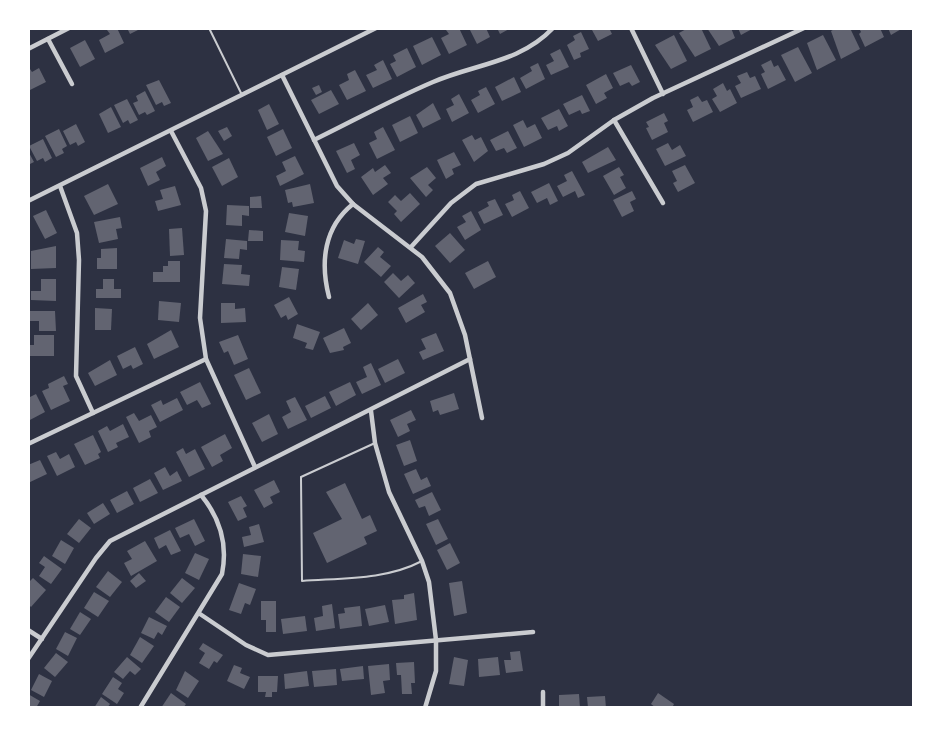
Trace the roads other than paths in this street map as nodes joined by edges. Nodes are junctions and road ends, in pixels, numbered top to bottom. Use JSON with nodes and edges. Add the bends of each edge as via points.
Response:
{"nodes":[{"id":1,"x":69,"y":28,"type":"edge"},
{"id":2,"x":209,"y":28,"type":"edge"},
{"id":3,"x":376,"y":28,"type":"edge"},
{"id":4,"x":553,"y":28,"type":"edge"},
{"id":5,"x":631,"y":28,"type":"edge"},
{"id":6,"x":804,"y":28,"type":"edge"},
{"id":7,"x":48,"y":39,"type":"junction"},
{"id":8,"x":28,"y":49,"type":"edge"},
{"id":9,"x":282,"y":75,"type":"junction"},
{"id":10,"x":72,"y":84,"type":"dead end"},
{"id":11,"x":663,"y":94,"type":"junction"},
{"id":12,"x":242,"y":95,"type":"junction"},
{"id":13,"x":614,"y":120,"type":"junction"},
{"id":14,"x":171,"y":131,"type":"junction"},
{"id":15,"x":314,"y":140,"type":"junction"},
{"id":16,"x":60,"y":186,"type":"junction"},
{"id":17,"x":28,"y":201,"type":"edge"},
{"id":18,"x":663,"y":203,"type":"dead end"},
{"id":19,"x":353,"y":204,"type":"junction"},
{"id":20,"x":411,"y":248,"type":"junction"},
{"id":21,"x":329,"y":297,"type":"dead end"},
{"id":22,"x":206,"y":359,"type":"junction"},
{"id":23,"x":470,"y":359,"type":"junction"},
{"id":24,"x":371,"y":411,"type":"junction"},
{"id":25,"x":93,"y":413,"type":"junction"},
{"id":26,"x":482,"y":418,"type":"dead end"},
{"id":27,"x":375,"y":443,"type":"junction"},
{"id":28,"x":28,"y":444,"type":"edge"},
{"id":29,"x":255,"y":467,"type":"junction"},
{"id":30,"x":201,"y":495,"type":"junction"},
{"id":31,"x":422,"y":561,"type":"junction"},
{"id":32,"x":200,"y":614,"type":"junction"},
{"id":33,"x":28,"y":630,"type":"edge"},
{"id":34,"x":533,"y":632,"type":"dead end"},
{"id":35,"x":42,"y":639,"type":"junction"},
{"id":36,"x":436,"y":640,"type":"junction"},
{"id":37,"x":28,"y":659,"type":"edge"},
{"id":38,"x":543,"y":692,"type":"dead end"},
{"id":39,"x":140,"y":708,"type":"edge"},
{"id":40,"x":425,"y":708,"type":"edge"},
{"id":41,"x":543,"y":708,"type":"edge"}],
"edges":[{"from":1,"to":7,"type":"street"},
{"from":2,"to":12,"type":"lane"},
{"from":3,"to":9,"type":"street"},
{"from":4,"to":15,"type":"street","via":[[538,42],[508,59],[435,81]]},
{"from":5,"to":11,"type":"street"},
{"from":6,"to":11,"type":"street"},
{"from":7,"to":8,"type":"street"},
{"from":7,"to":10,"type":"street"},
{"from":9,"to":12,"type":"street"},
{"from":9,"to":15,"type":"street"},
{"from":11,"to":13,"type":"street"},
{"from":12,"to":14,"type":"street"},
{"from":13,"to":18,"type":"street"},
{"from":13,"to":20,"type":"street","via":[[560,157],[464,191]]},
{"from":14,"to":16,"type":"street"},
{"from":14,"to":22,"type":"street","via":[[201,188],[206,210],[200,318]]},
{"from":15,"to":19,"type":"street","via":[[337,186]]},
{"from":16,"to":17,"type":"street"},
{"from":16,"to":25,"type":"street","via":[[77,233],[80,260],[76,376]]},
{"from":19,"to":20,"type":"street"},
{"from":19,"to":21,"type":"street","via":[[342,213],[327,241],[324,263]]},
{"from":20,"to":23,"type":"street","via":[[431,266],[450,293],[460,315]]},
{"from":22,"to":25,"type":"street"},
{"from":22,"to":29,"type":"street"},
{"from":23,"to":24,"type":"street"},
{"from":23,"to":26,"type":"street"},
{"from":24,"to":27,"type":"street"},
{"from":24,"to":29,"type":"street"},
{"from":25,"to":28,"type":"street"},
{"from":27,"to":31,"type":"street","via":[[389,492]]},
{"from":27,"to":31,"type":"lane","via":[[301,477],[302,581],[386,574]]},
{"from":29,"to":30,"type":"street"},
{"from":30,"to":32,"type":"street","via":[[216,516],[223,535],[225,561]]},
{"from":30,"to":35,"type":"street","via":[[110,541]]},
{"from":31,"to":36,"type":"street","via":[[429,582]]},
{"from":32,"to":36,"type":"street","via":[[268,655]]},
{"from":32,"to":39,"type":"street"},
{"from":33,"to":35,"type":"street"},
{"from":34,"to":36,"type":"street"},
{"from":35,"to":37,"type":"street"},
{"from":36,"to":40,"type":"street","via":[[436,671]]},
{"from":38,"to":41,"type":"street"}]}
